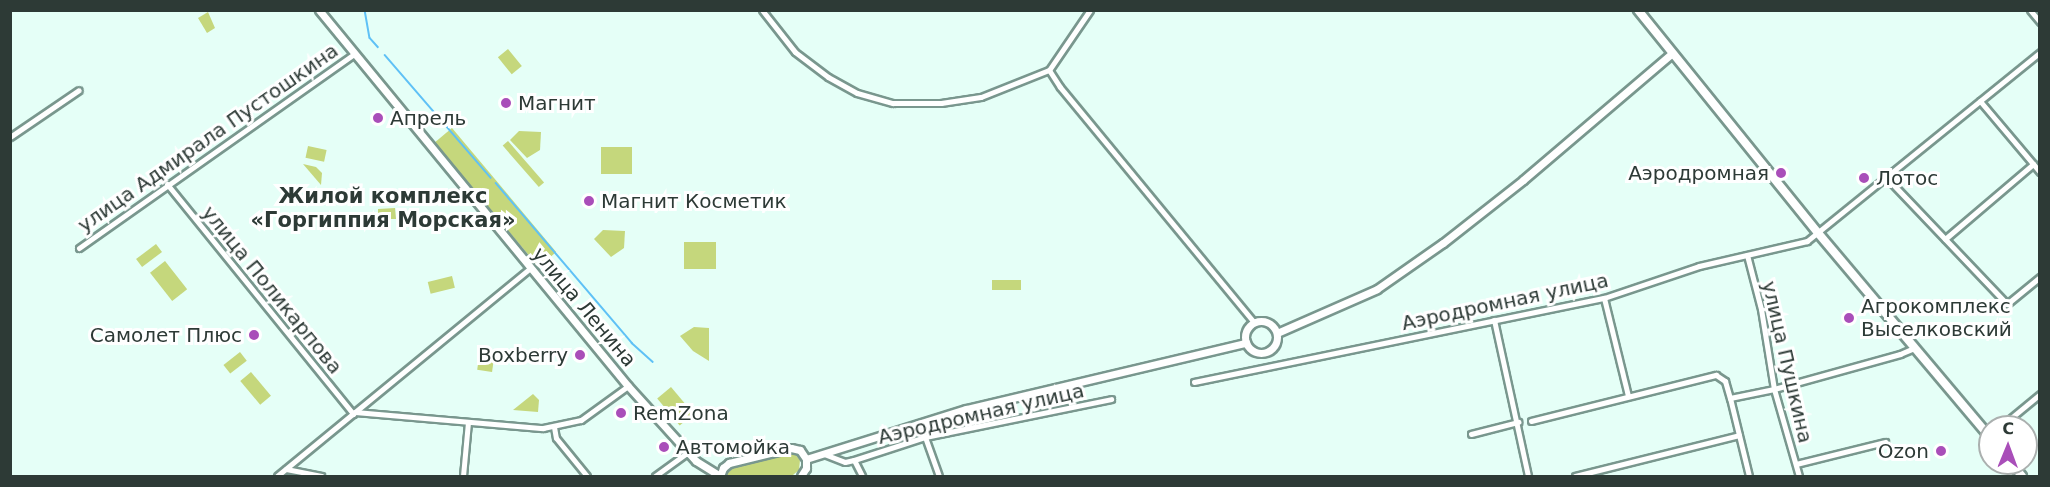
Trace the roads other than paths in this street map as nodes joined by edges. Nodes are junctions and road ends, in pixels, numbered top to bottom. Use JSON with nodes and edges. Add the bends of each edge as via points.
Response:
{"nodes":[{"id":1,"x":319,"y":10,"type":"edge"},
{"id":2,"x":762,"y":10,"type":"edge"},
{"id":3,"x":1090,"y":10,"type":"edge"},
{"id":4,"x":1638,"y":10,"type":"edge"},
{"id":5,"x":2030,"y":10,"type":"edge"},
{"id":6,"x":2040,"y":22,"type":"edge"},
{"id":7,"x":1672,"y":52,"type":"junction"},
{"id":8,"x":2040,"y":52,"type":"edge"},
{"id":9,"x":354,"y":54,"type":"junction"},
{"id":10,"x":1049,"y":69,"type":"junction"},
{"id":11,"x":79,"y":90,"type":"dead end"},
{"id":12,"x":1980,"y":101,"type":"junction"},
{"id":13,"x":10,"y":137,"type":"edge"},
{"id":14,"x":2033,"y":164,"type":"junction"},
{"id":15,"x":2040,"y":172,"type":"edge"},
{"id":16,"x":1886,"y":177,"type":"junction"},
{"id":17,"x":167,"y":184,"type":"junction"},
{"id":18,"x":1818,"y":233,"type":"junction"},
{"id":19,"x":1945,"y":239,"type":"junction"},
{"id":20,"x":79,"y":248,"type":"dead end"},
{"id":21,"x":1747,"y":255,"type":"junction"},
{"id":22,"x":530,"y":268,"type":"junction"},
{"id":23,"x":2040,"y":277,"type":"edge"},
{"id":24,"x":1605,"y":298,"type":"junction"},
{"id":25,"x":1494,"y":320,"type":"junction"},
{"id":26,"x":1254,"y":322,"type":"junction"},
{"id":27,"x":1277,"y":333,"type":"junction"},
{"id":28,"x":1246,"y":342,"type":"junction"},
{"id":29,"x":1914,"y":348,"type":"junction"},
{"id":30,"x":1194,"y":382,"type":"dead end"},
{"id":31,"x":628,"y":386,"type":"junction"},
{"id":32,"x":1774,"y":389,"type":"junction"},
{"id":33,"x":2040,"y":394,"type":"edge"},
{"id":34,"x":1628,"y":396,"type":"junction"},
{"id":35,"x":1730,"y":398,"type":"junction"},
{"id":36,"x":1111,"y":399,"type":"dead end"},
{"id":37,"x":354,"y":413,"type":"junction"},
{"id":38,"x":2015,"y":415,"type":"edge"},
{"id":39,"x":1531,"y":421,"type":"dead end"},
{"id":40,"x":468,"y":422,"type":"junction"},
{"id":41,"x":1518,"y":422,"type":"junction"},
{"id":42,"x":1978,"y":422,"type":"edge"},
{"id":43,"x":554,"y":427,"type":"junction"},
{"id":44,"x":1471,"y":434,"type":"dead end"},
{"id":45,"x":1739,"y":435,"type":"junction"},
{"id":46,"x":925,"y":437,"type":"junction"},
{"id":47,"x":1885,"y":442,"type":"dead end"},
{"id":48,"x":688,"y":452,"type":"junction"},
{"id":49,"x":824,"y":453,"type":"junction"},
{"id":50,"x":806,"y":459,"type":"junction"},
{"id":51,"x":854,"y":460,"type":"junction"},
{"id":52,"x":1796,"y":464,"type":"junction"},
{"id":53,"x":286,"y":469,"type":"junction"},
{"id":54,"x":720,"y":476,"type":"edge"},
{"id":55,"x":277,"y":477,"type":"edge"},
{"id":56,"x":321,"y":477,"type":"edge"},
{"id":57,"x":463,"y":477,"type":"edge"},
{"id":58,"x":587,"y":477,"type":"edge"},
{"id":59,"x":655,"y":477,"type":"edge"},
{"id":60,"x":801,"y":477,"type":"edge"},
{"id":61,"x":862,"y":477,"type":"edge"},
{"id":62,"x":939,"y":477,"type":"edge"},
{"id":63,"x":1528,"y":477,"type":"edge"},
{"id":64,"x":1575,"y":477,"type":"edge"},
{"id":65,"x":1749,"y":477,"type":"edge"},
{"id":66,"x":1799,"y":477,"type":"edge"}],
"edges":[{"from":1,"to":9,"type":"street","name":"улица Ленина"},
{"from":2,"to":10,"type":"street","via":[[795,52],[828,77],[857,93],[893,103],[941,103],[981,97]]},
{"from":3,"to":10,"type":"street"},
{"from":4,"to":7,"type":"main road"},
{"from":5,"to":6,"type":"street"},
{"from":7,"to":18,"type":"main road"},
{"from":7,"to":27,"type":"street","via":[[1523,180],[1377,290]]},
{"from":8,"to":12,"type":"street","name":"Аэродромная улица"},
{"from":9,"to":17,"type":"street","name":"улица Адмирала Пустошкина"},
{"from":9,"to":22,"type":"street","name":"улица Ленина"},
{"from":10,"to":26,"type":"street"},
{"from":11,"to":13,"type":"street"},
{"from":12,"to":14,"type":"street"},
{"from":12,"to":16,"type":"street","name":"Аэродромная улица"},
{"from":14,"to":15,"type":"street"},
{"from":14,"to":19,"type":"street"},
{"from":16,"to":18,"type":"street","name":"Аэродромная улица"},
{"from":16,"to":19,"type":"street"},
{"from":17,"to":20,"type":"street","name":"улица Адмирала Пустошкина"},
{"from":17,"to":37,"type":"street","name":"улица Поликарпова"},
{"from":18,"to":21,"type":"street","name":"Аэродромная улица","via":[[1807,241]]},
{"from":18,"to":29,"type":"main road"},
{"from":19,"to":23,"type":"street","via":[[2007,304]]},
{"from":21,"to":24,"type":"street","name":"Аэродромная улица","via":[[1699,266]]},
{"from":21,"to":32,"type":"street","name":"улица Пушкина","via":[[1761,309]]},
{"from":22,"to":31,"type":"street","name":"улица Ленина"},
{"from":22,"to":37,"type":"street"},
{"from":24,"to":25,"type":"street","name":"Аэродромная улица"},
{"from":24,"to":34,"type":"street"},
{"from":25,"to":30,"type":"street","name":"Аэродромная улица"},
{"from":25,"to":41,"type":"street"},
{"from":26,"to":27,"type":"street","via":[[1266,321]]},
{"from":26,"to":28,"type":"street","via":[[1246,332]]},
{"from":27,"to":28,"type":"street","via":[[1277,342],[1269,351],[1256,352]]},
{"from":28,"to":49,"type":"street","via":[[1009,398]]},
{"from":29,"to":32,"type":"street"},
{"from":29,"to":42,"type":"main road"},
{"from":31,"to":43,"type":"street","via":[[581,420]]},
{"from":31,"to":48,"type":"street","name":"улица Ленина"},
{"from":32,"to":35,"type":"street"},
{"from":32,"to":52,"type":"street","name":"улица Пушкина"},
{"from":33,"to":38,"type":"street"},
{"from":34,"to":35,"type":"street","via":[[1716,375],[1725,381]]},
{"from":34,"to":39,"type":"street"},
{"from":35,"to":45,"type":"street"},
{"from":36,"to":46,"type":"street","name":"Аэродромная улица"},
{"from":37,"to":40,"type":"street"},
{"from":37,"to":53,"type":"street"},
{"from":40,"to":43,"type":"street"},
{"from":40,"to":57,"type":"street"},
{"from":41,"to":44,"type":"street"},
{"from":41,"to":63,"type":"street"},
{"from":43,"to":58,"type":"street","via":[[556,438]]},
{"from":45,"to":64,"type":"street"},
{"from":45,"to":65,"type":"street"},
{"from":46,"to":51,"type":"street","name":"Аэродромная улица"},
{"from":46,"to":62,"type":"street"},
{"from":47,"to":52,"type":"street"},
{"from":48,"to":54,"type":"street","name":"улица Ленина"},
{"from":48,"to":59,"type":"street"},
{"from":49,"to":50,"type":"street"},
{"from":49,"to":51,"type":"street","name":"Аэродромная улица","via":[[845,462]]},
{"from":50,"to":54,"type":"street","via":[[797,449],[783,449],[729,463]]},
{"from":50,"to":60,"type":"street"},
{"from":51,"to":61,"type":"street"},
{"from":52,"to":66,"type":"street","name":"улица Пушкина"},
{"from":53,"to":55,"type":"street"},
{"from":53,"to":56,"type":"street"}]}
